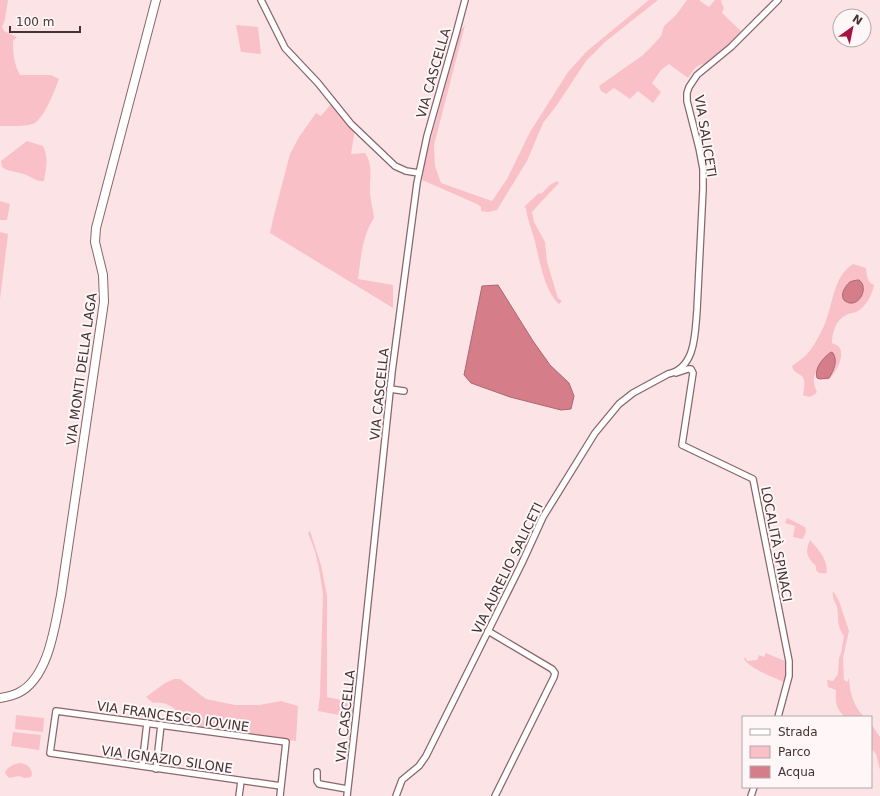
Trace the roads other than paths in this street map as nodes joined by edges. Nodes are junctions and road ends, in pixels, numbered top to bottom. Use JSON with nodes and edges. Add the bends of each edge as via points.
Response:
{"nodes":[{"id":1,"x":156,"y":0,"type":"edge"},
{"id":2,"x":261,"y":0,"type":"edge"},
{"id":3,"x":465,"y":0,"type":"edge"},
{"id":4,"x":778,"y":0,"type":"edge"},
{"id":5,"x":419,"y":173,"type":"junction"},
{"id":6,"x":668,"y":374,"type":"junction"},
{"id":7,"x":390,"y":388,"type":"junction"},
{"id":8,"x":404,"y":391,"type":"dead end"},
{"id":9,"x":488,"y":631,"type":"junction"},
{"id":10,"x":0,"y":698,"type":"edge"},
{"id":11,"x":778,"y":716,"type":"edge"},
{"id":12,"x":148,"y":723,"type":"junction"},
{"id":13,"x":161,"y":725,"type":"junction"},
{"id":14,"x":50,"y":753,"type":"joint"},
{"id":15,"x":142,"y":766,"type":"junction"},
{"id":16,"x":156,"y":769,"type":"junction"},
{"id":17,"x":317,"y":772,"type":"dead end"},
{"id":18,"x":241,"y":781,"type":"junction"},
{"id":19,"x":281,"y":786,"type":"junction"},
{"id":20,"x":348,"y":789,"type":"junction"},
{"id":21,"x":239,"y":796,"type":"edge"},
{"id":22,"x":280,"y":796,"type":"edge"},
{"id":23,"x":347,"y":796,"type":"edge"},
{"id":24,"x":396,"y":796,"type":"edge"},
{"id":25,"x":496,"y":796,"type":"edge"}],
"edges":[{"from":1,"to":10,"type":"street","name":"VIA MONTI DELLA LAGA","via":[[96,230],[95,242],[102,271],[104,302],[54,629],[46,659],[36,676],[20,692]]},
{"from":2,"to":5,"type":"street","via":[[285,48],[351,124],[395,166]]},
{"from":3,"to":5,"type":"street","name":"VIA CASCELLA"},
{"from":4,"to":6,"type":"street","name":"VIA SALICETI","via":[[731,47],[697,75],[687,93],[699,148],[703,189],[695,327],[689,358],[673,373]]},
{"from":5,"to":7,"type":"street","name":"VIA CASCELLA"},
{"from":6,"to":9,"type":"street","name":"VIA AURELIO SALICETI","via":[[633,393],[619,404],[595,433],[543,517]]},
{"from":6,"to":11,"type":"street","name":"LOCALITÀ SPINACI","via":[[688,369],[693,373],[682,445],[752,479],[789,661],[789,676]]},
{"from":7,"to":8,"type":"street"},
{"from":7,"to":20,"type":"street","name":"VIA CASCELLA"},
{"from":9,"to":24,"type":"street","name":"VIA AURELIO SALICETI","via":[[426,756],[401,782]]},
{"from":9,"to":25,"type":"street","via":[[552,669],[554,673]]},
{"from":12,"to":13,"type":"street","name":"VIA FRANCESCO IOVINE"},
{"from":12,"to":14,"type":"street","name":"VIA FRANCESCO IOVINE","via":[[56,712]]},
{"from":12,"to":15,"type":"street"},
{"from":13,"to":16,"type":"street"},
{"from":13,"to":19,"type":"street","name":"VIA FRANCESCO IOVINE","via":[[286,742]]},
{"from":14,"to":15,"type":"street","name":"VIA IGNAZIO SILONE"},
{"from":15,"to":16,"type":"street","name":"VIA IGNAZIO SILONE"},
{"from":16,"to":18,"type":"street","name":"VIA IGNAZIO SILONE"},
{"from":17,"to":20,"type":"street","via":[[316,779],[319,784]]},
{"from":18,"to":19,"type":"street","name":"VIA IGNAZIO SILONE"},
{"from":18,"to":21,"type":"street"},
{"from":19,"to":22,"type":"street"},
{"from":20,"to":23,"type":"street","name":"VIA CASCELLA"}]}
